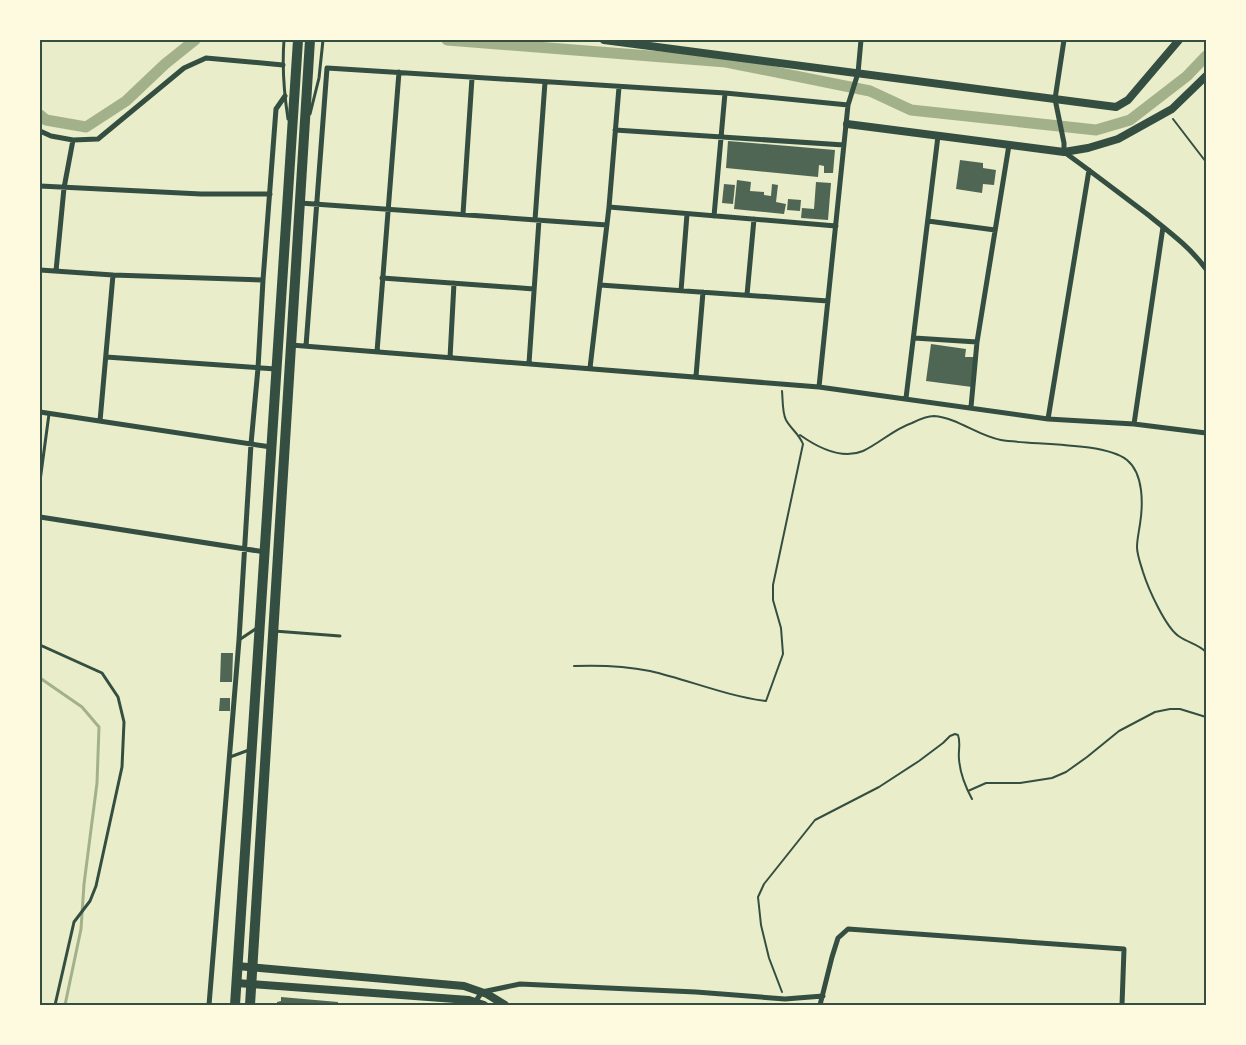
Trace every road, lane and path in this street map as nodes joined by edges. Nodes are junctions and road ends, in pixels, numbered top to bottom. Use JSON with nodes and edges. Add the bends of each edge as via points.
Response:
{"nodes":[{"id":1,"x":284,"y":40,"type":"edge"},
{"id":2,"x":298,"y":40,"type":"edge"},
{"id":3,"x":310,"y":40,"type":"edge"},
{"id":4,"x":322,"y":40,"type":"edge"},
{"id":5,"x":604,"y":40,"type":"edge"},
{"id":6,"x":861,"y":40,"type":"edge"},
{"id":7,"x":1064,"y":40,"type":"edge"},
{"id":8,"x":1179,"y":40,"type":"edge"},
{"id":9,"x":283,"y":65,"type":"junction"},
{"id":10,"x":399,"y":72,"type":"junction"},
{"id":11,"x":858,"y":73,"type":"junction"},
{"id":12,"x":1206,"y":76,"type":"edge"},
{"id":13,"x":472,"y":78,"type":"junction"},
{"id":14,"x":544,"y":82,"type":"junction"},
{"id":15,"x":619,"y":87,"type":"junction"},
{"id":16,"x":725,"y":93,"type":"junction"},
{"id":17,"x":285,"y":96,"type":"junction"},
{"id":18,"x":1055,"y":99,"type":"junction"},
{"id":19,"x":848,"y":105,"type":"junction"},
{"id":20,"x":1167,"y":111,"type":"junction"},
{"id":21,"x":847,"y":124,"type":"junction"},
{"id":22,"x":615,"y":130,"type":"junction"},
{"id":23,"x":40,"y":131,"type":"edge"},
{"id":24,"x":938,"y":136,"type":"junction"},
{"id":25,"x":291,"y":137,"type":"junction"},
{"id":26,"x":721,"y":137,"type":"junction"},
{"id":27,"x":304,"y":139,"type":"junction"},
{"id":28,"x":73,"y":140,"type":"junction"},
{"id":29,"x":844,"y":145,"type":"junction"},
{"id":30,"x":1009,"y":145,"type":"junction"},
{"id":31,"x":1064,"y":152,"type":"junction"},
{"id":32,"x":1206,"y":162,"type":"edge"},
{"id":33,"x":1089,"y":170,"type":"junction"},
{"id":34,"x":40,"y":186,"type":"edge"},
{"id":35,"x":64,"y":188,"type":"junction"},
{"id":36,"x":270,"y":194,"type":"junction"},
{"id":37,"x":300,"y":204,"type":"junction"},
{"id":38,"x":317,"y":204,"type":"junction"},
{"id":39,"x":609,"y":207,"type":"junction"},
{"id":40,"x":388,"y":209,"type":"junction"},
{"id":41,"x":463,"y":214,"type":"junction"},
{"id":42,"x":687,"y":214,"type":"junction"},
{"id":43,"x":714,"y":216,"type":"junction"},
{"id":44,"x":754,"y":219,"type":"junction"},
{"id":45,"x":537,"y":220,"type":"junction"},
{"id":46,"x":928,"y":220,"type":"junction"},
{"id":47,"x":607,"y":225,"type":"junction"},
{"id":48,"x":836,"y":226,"type":"junction"},
{"id":49,"x":1163,"y":227,"type":"junction"},
{"id":50,"x":995,"y":230,"type":"junction"},
{"id":51,"x":1206,"y":269,"type":"edge"},
{"id":52,"x":40,"y":270,"type":"edge"},
{"id":53,"x":56,"y":271,"type":"junction"},
{"id":54,"x":113,"y":275,"type":"junction"},
{"id":55,"x":382,"y":278,"type":"junction"},
{"id":56,"x":263,"y":280,"type":"junction"},
{"id":57,"x":454,"y":283,"type":"junction"},
{"id":58,"x":600,"y":285,"type":"junction"},
{"id":59,"x":534,"y":289,"type":"junction"},
{"id":60,"x":681,"y":291,"type":"junction"},
{"id":61,"x":703,"y":292,"type":"junction"},
{"id":62,"x":748,"y":296,"type":"junction"},
{"id":63,"x":828,"y":301,"type":"junction"},
{"id":64,"x":914,"y":338,"type":"junction"},
{"id":65,"x":977,"y":342,"type":"junction"},
{"id":66,"x":291,"y":345,"type":"junction"},
{"id":67,"x":306,"y":346,"type":"junction"},
{"id":68,"x":376,"y":352,"type":"junction"},
{"id":69,"x":106,"y":357,"type":"junction"},
{"id":70,"x":450,"y":358,"type":"junction"},
{"id":71,"x":529,"y":364,"type":"junction"},
{"id":72,"x":258,"y":368,"type":"junction"},
{"id":73,"x":590,"y":368,"type":"junction"},
{"id":74,"x":276,"y":369,"type":"junction"},
{"id":75,"x":696,"y":376,"type":"junction"},
{"id":76,"x":782,"y":384,"type":"junction"},
{"id":77,"x":819,"y":387,"type":"junction"},
{"id":78,"x":906,"y":398,"type":"junction"},
{"id":79,"x":971,"y":407,"type":"junction"},
{"id":80,"x":40,"y":412,"type":"edge"},
{"id":81,"x":50,"y":413,"type":"junction"},
{"id":82,"x":1048,"y":418,"type":"junction"},
{"id":83,"x":100,"y":422,"type":"junction"},
{"id":84,"x":1134,"y":424,"type":"junction"},
{"id":85,"x":1206,"y":433,"type":"edge"},
{"id":86,"x":800,"y":435,"type":"junction"},
{"id":87,"x":251,"y":444,"type":"junction"},
{"id":88,"x":271,"y":446,"type":"junction"},
{"id":89,"x":40,"y":482,"type":"edge"},
{"id":90,"x":40,"y":517,"type":"edge"},
{"id":91,"x":245,"y":549,"type":"junction"},
{"id":92,"x":264,"y":552,"type":"junction"},
{"id":93,"x":260,"y":626,"type":"junction"},
{"id":94,"x":274,"y":631,"type":"junction"},
{"id":95,"x":340,"y":636,"type":"dead end"},
{"id":96,"x":239,"y":640,"type":"junction"},
{"id":97,"x":40,"y":645,"type":"edge"},
{"id":98,"x":1206,"y":652,"type":"edge"},
{"id":99,"x":574,"y":666,"type":"dead end"},
{"id":100,"x":1206,"y":717,"type":"edge"},
{"id":101,"x":252,"y":748,"type":"junction"},
{"id":102,"x":230,"y":757,"type":"junction"},
{"id":103,"x":968,"y":791,"type":"junction"},
{"id":104,"x":972,"y":799,"type":"dead end"},
{"id":105,"x":237,"y":966,"type":"junction"},
{"id":106,"x":253,"y":968,"type":"junction"},
{"id":107,"x":237,"y":986,"type":"junction"},
{"id":108,"x":252,"y":988,"type":"junction"},
{"id":109,"x":482,"y":992,"type":"junction"},
{"id":110,"x":823,"y":996,"type":"junction"},
{"id":111,"x":785,"y":999,"type":"junction"},
{"id":112,"x":475,"y":1002,"type":"junction"},
{"id":113,"x":55,"y":1005,"type":"edge"},
{"id":114,"x":210,"y":1005,"type":"edge"},
{"id":115,"x":230,"y":1005,"type":"edge"},
{"id":116,"x":235,"y":1005,"type":"edge"},
{"id":117,"x":252,"y":1005,"type":"edge"},
{"id":118,"x":484,"y":1005,"type":"edge"},
{"id":119,"x":505,"y":1005,"type":"edge"},
{"id":120,"x":820,"y":1005,"type":"edge"},
{"id":121,"x":1122,"y":1005,"type":"edge"}],
"edges":[{"from":1,"to":9,"type":"lane"},
{"from":2,"to":25,"type":"highway"},
{"from":3,"to":27,"type":"highway"},
{"from":4,"to":27,"type":"lane","via":[[318,78]]},
{"from":5,"to":11,"type":"street"},
{"from":6,"to":11,"type":"street"},
{"from":7,"to":18,"type":"street"},
{"from":8,"to":18,"type":"street","via":[[1128,100],[1116,107]]},
{"from":9,"to":17,"type":"lane"},
{"from":9,"to":28,"type":"street","via":[[206,58],[184,68],[98,138]]},
{"from":10,"to":13,"type":"street"},
{"from":10,"to":38,"type":"street","via":[[327,68]]},
{"from":10,"to":40,"type":"street"},
{"from":11,"to":18,"type":"street"},
{"from":11,"to":19,"type":"street"},
{"from":12,"to":20,"type":"street"},
{"from":13,"to":14,"type":"street"},
{"from":13,"to":41,"type":"street"},
{"from":14,"to":15,"type":"street"},
{"from":14,"to":45,"type":"street"},
{"from":15,"to":16,"type":"street"},
{"from":15,"to":22,"type":"street"},
{"from":16,"to":19,"type":"street"},
{"from":16,"to":26,"type":"street"},
{"from":17,"to":25,"type":"lane"},
{"from":17,"to":36,"type":"street","via":[[276,109]]},
{"from":18,"to":31,"type":"street"},
{"from":19,"to":21,"type":"street"},
{"from":20,"to":31,"type":"street","via":[[1118,139]]},
{"from":20,"to":32,"type":"path"},
{"from":21,"to":24,"type":"street"},
{"from":21,"to":29,"type":"street"},
{"from":22,"to":26,"type":"street"},
{"from":22,"to":39,"type":"street"},
{"from":23,"to":28,"type":"street"},
{"from":24,"to":30,"type":"street"},
{"from":24,"to":46,"type":"street"},
{"from":25,"to":74,"type":"highway"},
{"from":26,"to":29,"type":"street"},
{"from":26,"to":43,"type":"street"},
{"from":27,"to":37,"type":"highway"},
{"from":28,"to":35,"type":"street"},
{"from":29,"to":48,"type":"street"},
{"from":30,"to":31,"type":"street"},
{"from":30,"to":50,"type":"street"},
{"from":31,"to":33,"type":"street"},
{"from":33,"to":49,"type":"street"},
{"from":33,"to":82,"type":"street"},
{"from":34,"to":35,"type":"street"},
{"from":35,"to":36,"type":"street"},
{"from":35,"to":53,"type":"street"},
{"from":36,"to":56,"type":"street"},
{"from":37,"to":38,"type":"street"},
{"from":37,"to":66,"type":"highway"},
{"from":38,"to":40,"type":"street"},
{"from":38,"to":67,"type":"street"},
{"from":39,"to":42,"type":"street"},
{"from":39,"to":47,"type":"street"},
{"from":40,"to":41,"type":"street"},
{"from":40,"to":55,"type":"street"},
{"from":41,"to":45,"type":"street"},
{"from":42,"to":43,"type":"street"},
{"from":42,"to":60,"type":"street"},
{"from":43,"to":44,"type":"street"},
{"from":44,"to":48,"type":"street"},
{"from":44,"to":62,"type":"street"},
{"from":45,"to":47,"type":"street"},
{"from":45,"to":59,"type":"street"},
{"from":46,"to":50,"type":"street"},
{"from":46,"to":64,"type":"street"},
{"from":47,"to":58,"type":"street"},
{"from":48,"to":63,"type":"street"},
{"from":49,"to":51,"type":"street"},
{"from":49,"to":84,"type":"street"},
{"from":50,"to":65,"type":"street"},
{"from":52,"to":53,"type":"street"},
{"from":53,"to":54,"type":"street"},
{"from":54,"to":56,"type":"street"},
{"from":54,"to":69,"type":"street"},
{"from":55,"to":57,"type":"street"},
{"from":55,"to":68,"type":"street"},
{"from":56,"to":72,"type":"street"},
{"from":57,"to":59,"type":"street"},
{"from":57,"to":70,"type":"street"},
{"from":58,"to":60,"type":"street"},
{"from":58,"to":73,"type":"street"},
{"from":59,"to":71,"type":"street"},
{"from":60,"to":61,"type":"street"},
{"from":61,"to":62,"type":"street"},
{"from":61,"to":75,"type":"street"},
{"from":62,"to":63,"type":"street"},
{"from":63,"to":77,"type":"street"},
{"from":64,"to":65,"type":"street"},
{"from":64,"to":78,"type":"street"},
{"from":65,"to":79,"type":"street"},
{"from":66,"to":67,"type":"street"},
{"from":66,"to":94,"type":"highway"},
{"from":67,"to":68,"type":"street"},
{"from":68,"to":70,"type":"street"},
{"from":69,"to":72,"type":"street"},
{"from":69,"to":83,"type":"street"},
{"from":70,"to":71,"type":"street"},
{"from":71,"to":73,"type":"street"},
{"from":72,"to":74,"type":"street"},
{"from":72,"to":87,"type":"street"},
{"from":73,"to":75,"type":"street"},
{"from":74,"to":88,"type":"highway"},
{"from":75,"to":76,"type":"street"},
{"from":76,"to":77,"type":"street"},
{"from":76,"to":86,"type":"path","via":[[786,420]]},
{"from":77,"to":78,"type":"street"},
{"from":78,"to":79,"type":"street"},
{"from":79,"to":82,"type":"street"},
{"from":80,"to":81,"type":"street"},
{"from":81,"to":83,"type":"street"},
{"from":81,"to":89,"type":"lane"},
{"from":82,"to":84,"type":"street"},
{"from":83,"to":87,"type":"street"},
{"from":84,"to":85,"type":"street"},
{"from":86,"to":98,"type":"path","via":[[817,446],[851,455],[906,425],[932,416],[1000,440],[1104,450],[1128,460],[1137,472],[1140,487],[1142,502],[1137,547],[1144,574],[1170,627],[1180,637]]},
{"from":86,"to":99,"type":"path","via":[[803,444],[773,585],[783,654],[766,701],[744,698],[649,671],[599,665]]},
{"from":87,"to":88,"type":"street"},
{"from":87,"to":91,"type":"street"},
{"from":88,"to":92,"type":"highway"},
{"from":90,"to":91,"type":"street"},
{"from":91,"to":92,"type":"street"},
{"from":91,"to":96,"type":"street"},
{"from":92,"to":93,"type":"highway"},
{"from":93,"to":96,"type":"lane"},
{"from":93,"to":101,"type":"highway"},
{"from":94,"to":95,"type":"lane"},
{"from":94,"to":106,"type":"highway"},
{"from":96,"to":102,"type":"street"},
{"from":97,"to":113,"type":"lane","via":[[102,673],[118,697],[124,722],[122,767],[96,886],[90,901],[74,922]]},
{"from":100,"to":103,"type":"path","via":[[1180,709],[1155,712],[1119,731],[1066,772],[1052,778],[986,783]]},
{"from":101,"to":102,"type":"lane"},
{"from":101,"to":105,"type":"highway"},
{"from":102,"to":114,"type":"street"},
{"from":103,"to":104,"type":"path"},
{"from":103,"to":111,"type":"path","via":[[961,774],[960,740],[955,734],[879,787],[814,820],[764,884],[758,897],[767,950]]},
{"from":105,"to":106,"type":"street"},
{"from":105,"to":107,"type":"highway"},
{"from":106,"to":108,"type":"highway"},
{"from":106,"to":109,"type":"street","via":[[456,985]]},
{"from":107,"to":108,"type":"street"},
{"from":107,"to":115,"type":"street"},
{"from":107,"to":116,"type":"highway"},
{"from":108,"to":112,"type":"street"},
{"from":108,"to":117,"type":"highway"},
{"from":109,"to":111,"type":"street","via":[[520,984]]},
{"from":109,"to":112,"type":"street"},
{"from":109,"to":119,"type":"street"},
{"from":110,"to":111,"type":"street"},
{"from":110,"to":120,"type":"street"},
{"from":110,"to":121,"type":"street","via":[[838,938],[848,929],[1124,949]]},
{"from":112,"to":118,"type":"street"}]}
